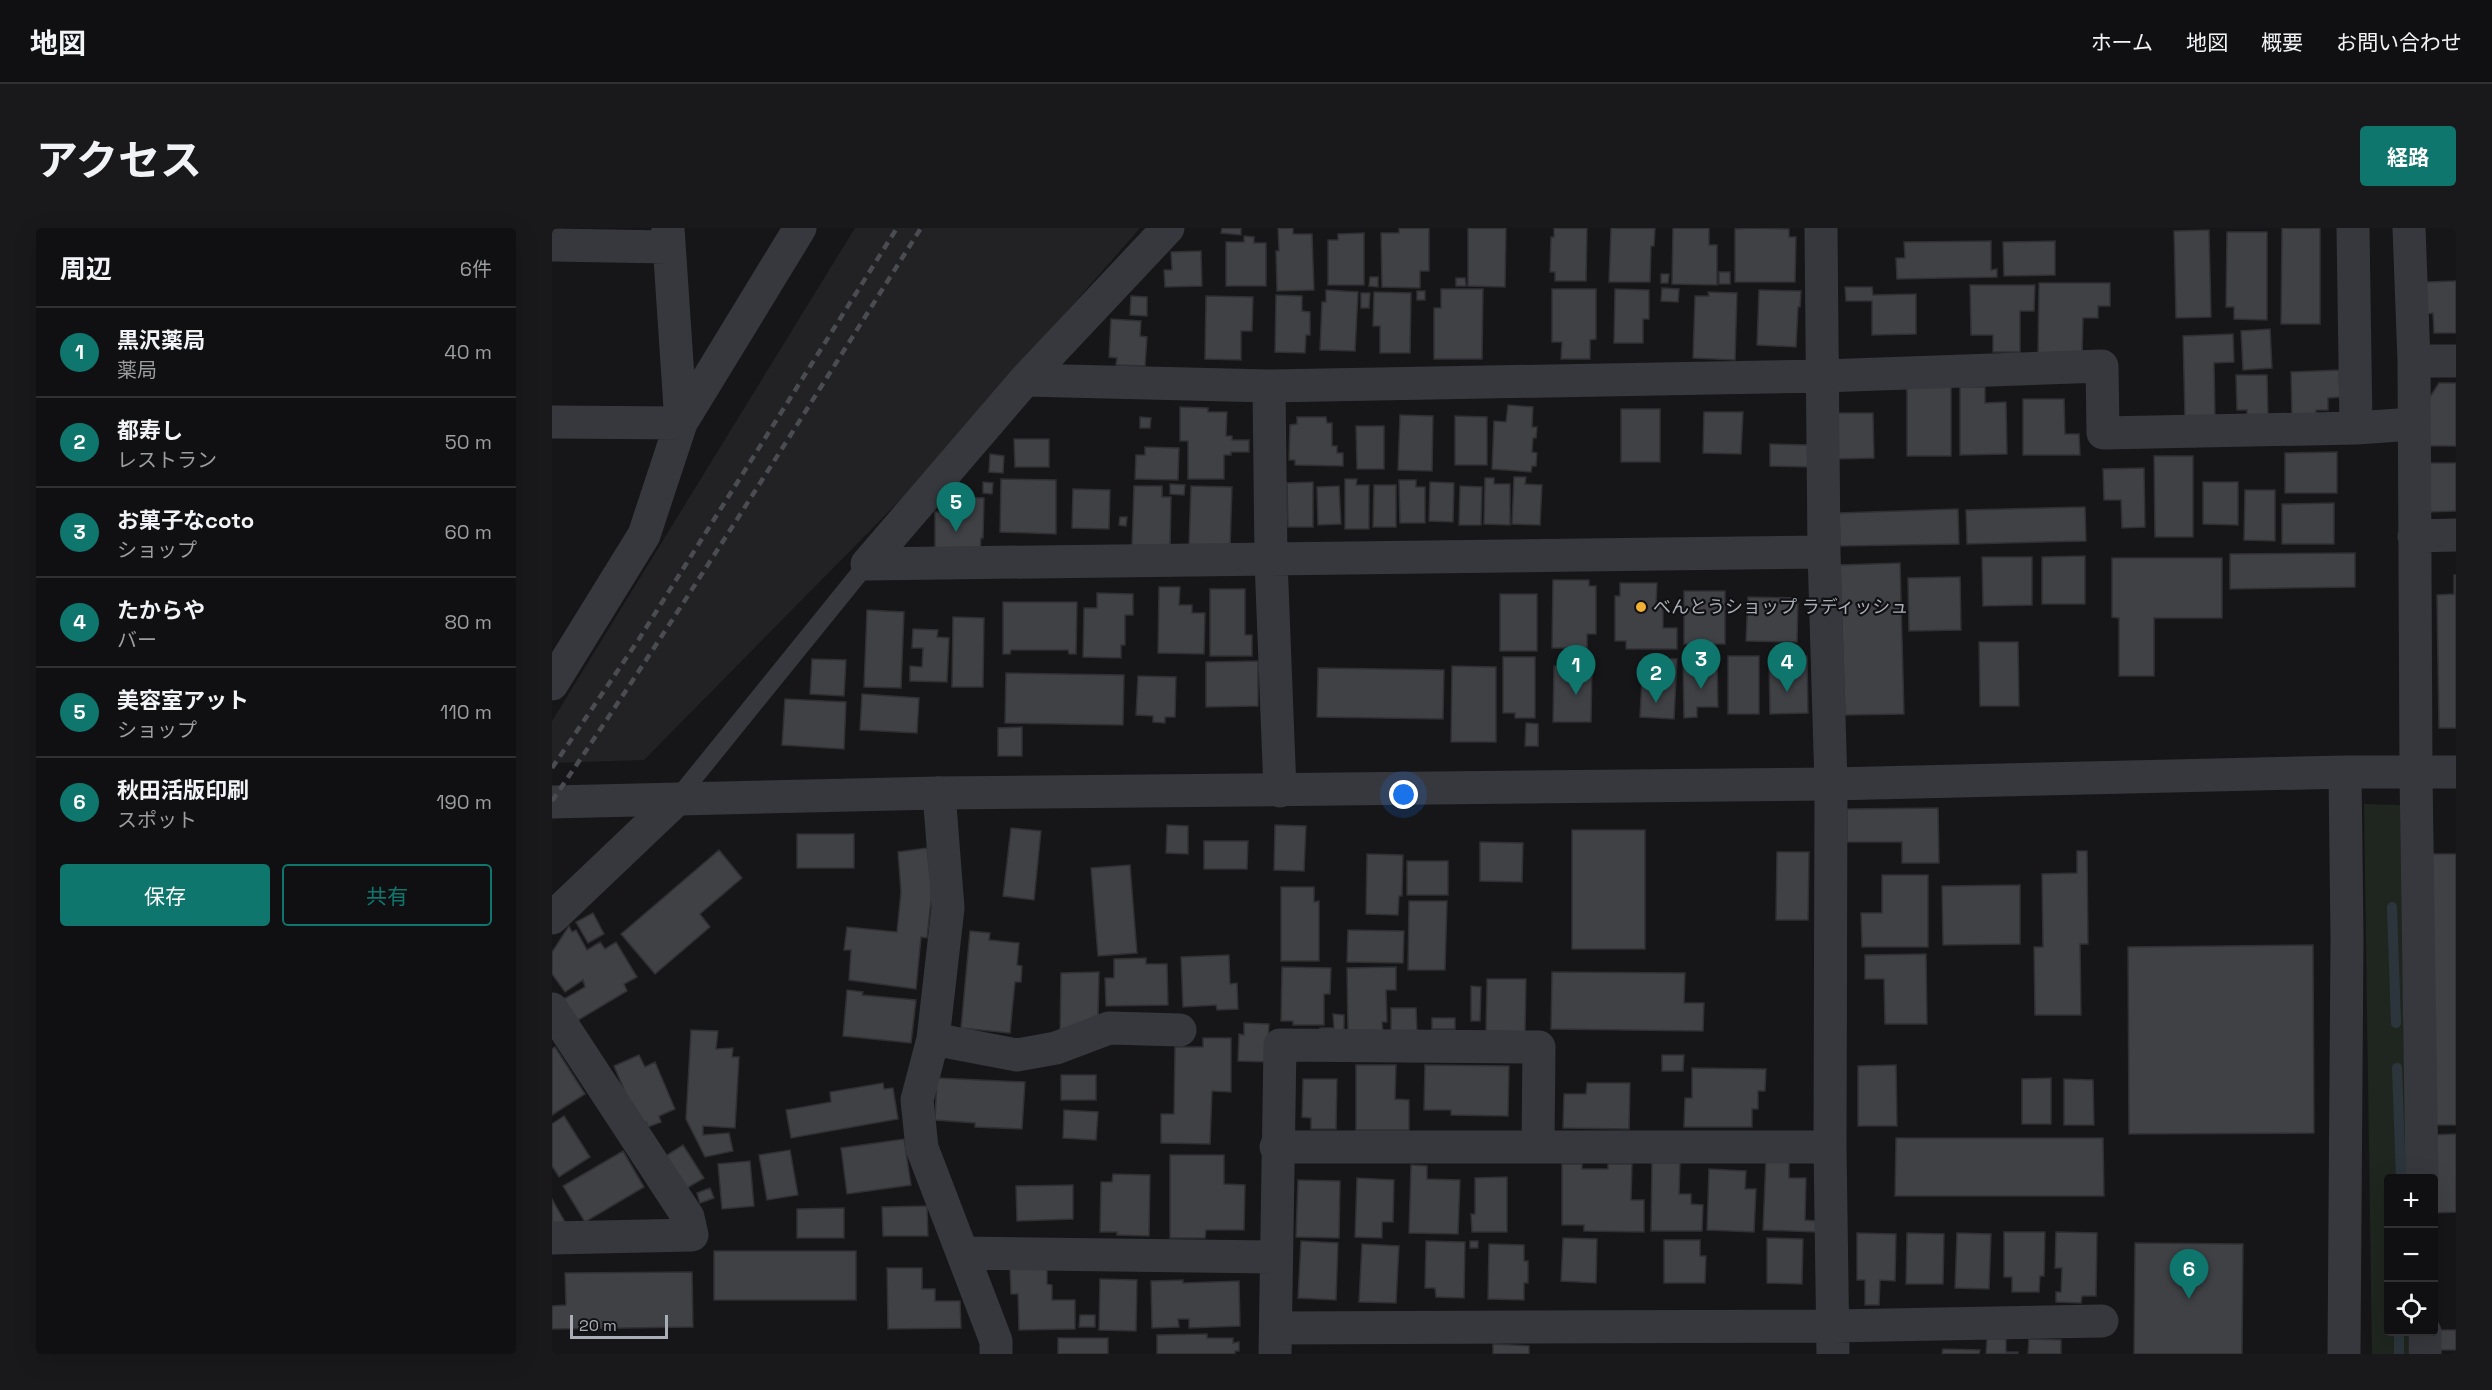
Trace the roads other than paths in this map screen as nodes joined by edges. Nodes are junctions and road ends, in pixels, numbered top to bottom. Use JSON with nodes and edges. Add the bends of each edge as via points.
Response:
{"nodes":[{"id":1,"x":800,"y":228,"type":"edge"},
{"id":2,"x":1168,"y":228,"type":"edge"},
{"id":3,"x":1821,"y":228,"type":"edge"},
{"id":4,"x":2353,"y":228,"type":"edge"},
{"id":5,"x":2409,"y":228,"type":"edge"},
{"id":6,"x":668,"y":237,"type":"edge"},
{"id":7,"x":552,"y":245,"type":"edge"},
{"id":8,"x":2414,"y":361,"type":"junction"},
{"id":9,"x":2456,"y":361,"type":"edge"},
{"id":10,"x":1823,"y":376,"type":"junction"},
{"id":11,"x":1025,"y":380,"type":"junction"},
{"id":12,"x":1269,"y":386,"type":"junction"},
{"id":13,"x":552,"y":422,"type":"edge"},
{"id":14,"x":681,"y":423,"type":"junction"},
{"id":15,"x":2413,"y":424,"type":"junction"},
{"id":16,"x":2356,"y":428,"type":"junction"},
{"id":17,"x":2414,"y":536,"type":"junction"},
{"id":18,"x":2456,"y":536,"type":"edge"},
{"id":19,"x":1824,"y":552,"type":"junction"},
{"id":20,"x":1271,"y":560,"type":"junction"},
{"id":21,"x":867,"y":564,"type":"junction"},
{"id":22,"x":557,"y":666,"type":"edge"},
{"id":23,"x":2345,"y":772,"type":"junction"},
{"id":24,"x":2456,"y":772,"type":"edge"},
{"id":25,"x":2416,"y":774,"type":"junction"},
{"id":26,"x":1832,"y":784,"type":"junction"},
{"id":27,"x":1280,"y":791,"type":"junction"},
{"id":28,"x":939,"y":793,"type":"junction"},
{"id":29,"x":676,"y":800,"type":"junction"},
{"id":30,"x":552,"y":802,"type":"edge"},
{"id":31,"x":552,"y":918,"type":"edge"},
{"id":32,"x":552,"y":1009,"type":"edge"},
{"id":33,"x":1180,"y":1030,"type":"dead end"},
{"id":34,"x":933,"y":1039,"type":"junction"},
{"id":35,"x":1276,"y":1147,"type":"junction"},
{"id":36,"x":1538,"y":1147,"type":"junction"},
{"id":37,"x":1830,"y":1147,"type":"junction"},
{"id":38,"x":2422,"y":1174,"type":"edge"},
{"id":39,"x":552,"y":1239,"type":"edge"},
{"id":40,"x":963,"y":1253,"type":"junction"},
{"id":41,"x":1276,"y":1257,"type":"junction"},
{"id":42,"x":2102,"y":1321,"type":"dead end"},
{"id":43,"x":2425,"y":1336,"type":"edge"},
{"id":44,"x":1833,"y":1340,"type":"edge"},
{"id":45,"x":1275,"y":1341,"type":"edge"},
{"id":46,"x":996,"y":1354,"type":"edge"},
{"id":47,"x":2344,"y":1354,"type":"edge"},
{"id":48,"x":2425,"y":1354,"type":"edge"}],
"edges":[{"from":1,"to":14,"type":"street"},
{"from":2,"to":11,"type":"street"},
{"from":3,"to":10,"type":"street"},
{"from":4,"to":16,"type":"street"},
{"from":5,"to":8,"type":"street"},
{"from":6,"to":7,"type":"street"},
{"from":6,"to":14,"type":"street"},
{"from":8,"to":9,"type":"street"},
{"from":8,"to":15,"type":"street"},
{"from":10,"to":12,"type":"street"},
{"from":10,"to":16,"type":"street","via":[[2102,366],[2103,433]]},
{"from":10,"to":19,"type":"street"},
{"from":11,"to":12,"type":"street"},
{"from":11,"to":21,"type":"street"},
{"from":12,"to":20,"type":"street"},
{"from":13,"to":14,"type":"street"},
{"from":14,"to":22,"type":"street","via":[[644,535]]},
{"from":15,"to":16,"type":"street"},
{"from":15,"to":17,"type":"street"},
{"from":17,"to":18,"type":"street"},
{"from":17,"to":25,"type":"street"},
{"from":19,"to":20,"type":"street"},
{"from":19,"to":26,"type":"street"},
{"from":20,"to":21,"type":"street"},
{"from":20,"to":27,"type":"street"},
{"from":21,"to":29,"type":"lane"},
{"from":23,"to":25,"type":"street"},
{"from":23,"to":26,"type":"street"},
{"from":23,"to":47,"type":"street"},
{"from":24,"to":25,"type":"street"},
{"from":25,"to":38,"type":"street"},
{"from":26,"to":27,"type":"street"},
{"from":26,"to":37,"type":"street"},
{"from":27,"to":28,"type":"street"},
{"from":28,"to":29,"type":"street"},
{"from":28,"to":34,"type":"street","via":[[948,908]]},
{"from":29,"to":30,"type":"street"},
{"from":29,"to":31,"type":"street"},
{"from":32,"to":39,"type":"street","via":[[688,1217],[692,1234]]},
{"from":33,"to":34,"type":"street","via":[[1109,1028],[1056,1048],[1017,1055]]},
{"from":34,"to":40,"type":"street","via":[[917,1100],[922,1148]]},
{"from":35,"to":36,"type":"street"},
{"from":35,"to":36,"type":"street","via":[[1280,1045],[1539,1047]]},
{"from":35,"to":41,"type":"street"},
{"from":36,"to":37,"type":"street"},
{"from":37,"to":44,"type":"street"},
{"from":40,"to":41,"type":"street"},
{"from":40,"to":46,"type":"street","via":[[996,1341]]},
{"from":41,"to":45,"type":"street"},
{"from":42,"to":44,"type":"street"},
{"from":43,"to":48,"type":"street"},
{"from":44,"to":45,"type":"street"}]}
